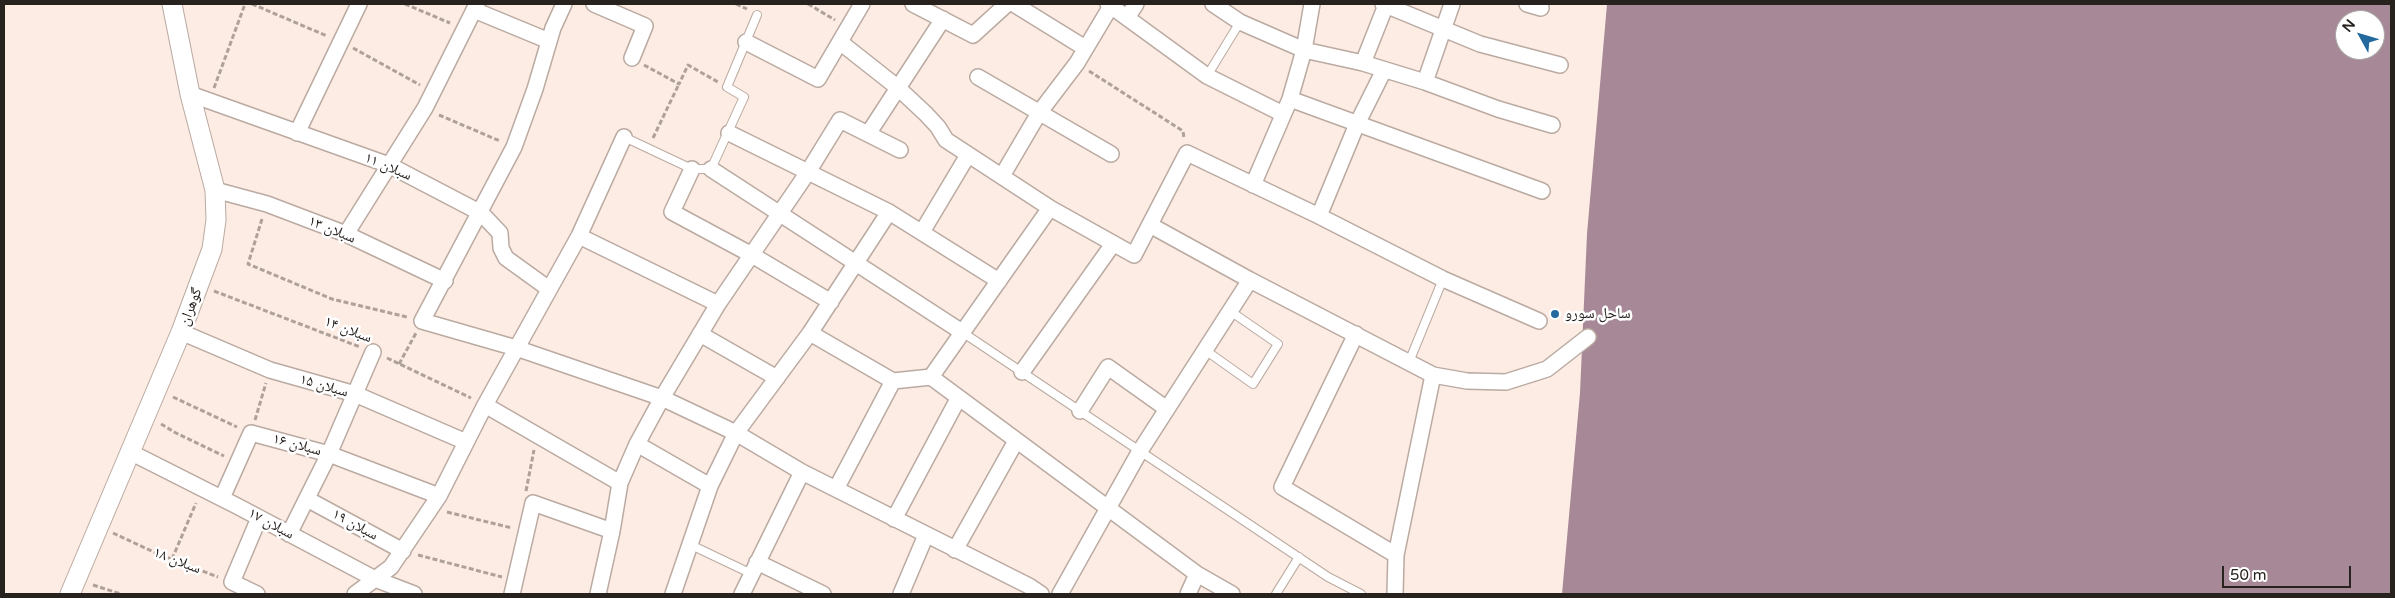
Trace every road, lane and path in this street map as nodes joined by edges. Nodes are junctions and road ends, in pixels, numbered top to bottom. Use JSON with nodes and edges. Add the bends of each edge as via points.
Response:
{"nodes":[{"id":1,"x":172,"y":4,"type":"edge"},
{"id":2,"x":245,"y":4,"type":"edge"},
{"id":3,"x":358,"y":4,"type":"edge"},
{"id":4,"x":405,"y":4,"type":"edge"},
{"id":5,"x":564,"y":4,"type":"edge"},
{"id":6,"x":597,"y":4,"type":"edge"},
{"id":7,"x":808,"y":4,"type":"edge"},
{"id":8,"x":862,"y":4,"type":"edge"},
{"id":9,"x":913,"y":4,"type":"edge"},
{"id":10,"x":1007,"y":4,"type":"edge"},
{"id":11,"x":1014,"y":4,"type":"edge"},
{"id":12,"x":1136,"y":4,"type":"edge"},
{"id":13,"x":1312,"y":4,"type":"edge"},
{"id":14,"x":1384,"y":4,"type":"edge"},
{"id":15,"x":1452,"y":4,"type":"edge"},
{"id":16,"x":1110,"y":5,"type":"edge"},
{"id":17,"x":1217,"y":5,"type":"edge"},
{"id":18,"x":476,"y":7,"type":"edge"},
{"id":19,"x":757,"y":14,"type":"dead end"},
{"id":20,"x":1127,"y":18,"type":"junction"},
{"id":21,"x":943,"y":19,"type":"junction"},
{"id":22,"x":1240,"y":22,"type":"junction"},
{"id":23,"x":848,"y":28,"type":"junction"},
{"id":24,"x":464,"y":30,"type":"junction"},
{"id":25,"x":1443,"y":30,"type":"junction"},
{"id":26,"x":549,"y":41,"type":"junction"},
{"id":27,"x":746,"y":42,"type":"junction"},
{"id":28,"x":840,"y":42,"type":"junction"},
{"id":29,"x":1085,"y":48,"type":"junction"},
{"id":30,"x":1304,"y":50,"type":"junction"},
{"id":31,"x":632,"y":58,"type":"joint"},
{"id":32,"x":1077,"y":63,"type":"junction"},
{"id":33,"x":1363,"y":63,"type":"junction"},
{"id":34,"x":1560,"y":65,"type":"dead end"},
{"id":35,"x":1384,"y":70,"type":"junction"},
{"id":36,"x":1207,"y":76,"type":"junction"},
{"id":37,"x":978,"y":77,"type":"dead end"},
{"id":38,"x":1425,"y":82,"type":"junction"},
{"id":39,"x":679,"y":84,"type":"junction"},
{"id":40,"x":727,"y":87,"type":"junction"},
{"id":41,"x":897,"y":88,"type":"junction"},
{"id":42,"x":190,"y":94,"type":"junction"},
{"id":43,"x":1290,"y":99,"type":"junction"},
{"id":44,"x":209,"y":102,"type":"junction"},
{"id":45,"x":425,"y":108,"type":"junction"},
{"id":46,"x":1039,"y":113,"type":"junction"},
{"id":47,"x":1283,"y":114,"type":"junction"},
{"id":48,"x":1357,"y":124,"type":"junction"},
{"id":49,"x":1552,"y":125,"type":"dead end"},
{"id":50,"x":729,"y":133,"type":"junction"},
{"id":51,"x":297,"y":134,"type":"junction"},
{"id":52,"x":868,"y":134,"type":"junction"},
{"id":53,"x":624,"y":136,"type":"joint"},
{"id":54,"x":514,"y":147,"type":"junction"},
{"id":55,"x":648,"y":150,"type":"junction"},
{"id":56,"x":900,"y":150,"type":"dead end"},
{"id":57,"x":1187,"y":153,"type":"junction"},
{"id":58,"x":1111,"y":154,"type":"dead end"},
{"id":59,"x":968,"y":155,"type":"junction"},
{"id":60,"x":389,"y":166,"type":"junction"},
{"id":61,"x":692,"y":169,"type":"junction"},
{"id":62,"x":711,"y":169,"type":"junction"},
{"id":63,"x":808,"y":172,"type":"junction"},
{"id":64,"x":1002,"y":176,"type":"junction"},
{"id":65,"x":1254,"y":185,"type":"junction"},
{"id":66,"x":215,"y":190,"type":"junction"},
{"id":67,"x":1542,"y":191,"type":"dead end"},
{"id":68,"x":267,"y":204,"type":"junction"},
{"id":69,"x":1050,"y":208,"type":"junction"},
{"id":70,"x":889,"y":212,"type":"junction"},
{"id":71,"x":481,"y":213,"type":"junction"},
{"id":72,"x":780,"y":214,"type":"junction"},
{"id":73,"x":1319,"y":216,"type":"junction"},
{"id":74,"x":1150,"y":225,"type":"junction"},
{"id":75,"x":922,"y":232,"type":"junction"},
{"id":76,"x":346,"y":234,"type":"junction"},
{"id":77,"x":579,"y":236,"type":"junction"},
{"id":78,"x":1113,"y":244,"type":"junction"},
{"id":79,"x":752,"y":254,"type":"junction"},
{"id":80,"x":855,"y":264,"type":"junction"},
{"id":81,"x":1443,"y":279,"type":"junction"},
{"id":82,"x":1250,"y":280,"type":"junction"},
{"id":83,"x":445,"y":281,"type":"junction"},
{"id":84,"x":999,"y":281,"type":"junction"},
{"id":85,"x":200,"y":285,"type":"junction"},
{"id":86,"x":549,"y":290,"type":"junction"},
{"id":87,"x":831,"y":302,"type":"junction"},
{"id":88,"x":718,"y":304,"type":"junction"},
{"id":89,"x":1230,"y":311,"type":"junction"},
{"id":90,"x":422,"y":321,"type":"junction"},
{"id":91,"x":1539,"y":321,"type":"dead end"},
{"id":92,"x":181,"y":332,"type":"junction"},
{"id":93,"x":962,"y":332,"type":"junction"},
{"id":94,"x":810,"y":333,"type":"junction"},
{"id":95,"x":700,"y":334,"type":"junction"},
{"id":96,"x":1356,"y":334,"type":"junction"},
{"id":97,"x":1588,"y":337,"type":"dead end"},
{"id":98,"x":516,"y":348,"type":"junction"},
{"id":99,"x":1205,"y":350,"type":"junction"},
{"id":100,"x":373,"y":352,"type":"junction"},
{"id":101,"x":1409,"y":362,"type":"junction"},
{"id":102,"x":398,"y":364,"type":"junction"},
{"id":103,"x":270,"y":370,"type":"junction"},
{"id":104,"x":1022,"y":372,"type":"junction"},
{"id":105,"x":1433,"y":375,"type":"junction"},
{"id":106,"x":777,"y":378,"type":"junction"},
{"id":107,"x":930,"y":378,"type":"junction"},
{"id":108,"x":893,"y":381,"type":"junction"},
{"id":109,"x":156,"y":389,"type":"junction"},
{"id":110,"x":355,"y":394,"type":"junction"},
{"id":111,"x":662,"y":398,"type":"junction"},
{"id":112,"x":958,"y":399,"type":"junction"},
{"id":113,"x":485,"y":405,"type":"junction"},
{"id":114,"x":1167,"y":409,"type":"junction"},
{"id":115,"x":1080,"y":411,"type":"junction"},
{"id":116,"x":146,"y":414,"type":"junction"},
{"id":117,"x":251,"y":433,"type":"junction"},
{"id":118,"x":736,"y":433,"type":"junction"},
{"id":119,"x":537,"y":435,"type":"junction"},
{"id":120,"x":1016,"y":441,"type":"junction"},
{"id":121,"x":466,"y":442,"type":"junction"},
{"id":122,"x":637,"y":444,"type":"junction"},
{"id":123,"x":1140,"y":451,"type":"junction"},
{"id":124,"x":130,"y":452,"type":"junction"},
{"id":125,"x":330,"y":454,"type":"junction"},
{"id":126,"x":238,"y":462,"type":"junction"},
{"id":127,"x":802,"y":472,"type":"junction"},
{"id":128,"x":620,"y":483,"type":"junction"},
{"id":129,"x":710,"y":486,"type":"junction"},
{"id":130,"x":202,"y":488,"type":"junction"},
{"id":131,"x":836,"y":489,"type":"junction"},
{"id":132,"x":222,"y":498,"type":"junction"},
{"id":133,"x":307,"y":499,"type":"junction"},
{"id":134,"x":435,"y":502,"type":"junction"},
{"id":135,"x":532,"y":503,"type":"junction"},
{"id":136,"x":1108,"y":509,"type":"junction"},
{"id":137,"x":259,"y":518,"type":"junction"},
{"id":138,"x":894,"y":519,"type":"junction"},
{"id":139,"x":98,"y":526,"type":"junction"},
{"id":140,"x":527,"y":532,"type":"junction"},
{"id":141,"x":612,"y":532,"type":"junction"},
{"id":142,"x":289,"y":534,"type":"junction"},
{"id":143,"x":926,"y":535,"type":"junction"},
{"id":144,"x":690,"y":545,"type":"junction"},
{"id":145,"x":955,"y":550,"type":"junction"},
{"id":146,"x":403,"y":551,"type":"junction"},
{"id":147,"x":1396,"y":555,"type":"junction"},
{"id":148,"x":1299,"y":557,"type":"junction"},
{"id":149,"x":172,"y":559,"type":"junction"},
{"id":150,"x":754,"y":568,"type":"junction"},
{"id":151,"x":1197,"y":574,"type":"junction"},
{"id":152,"x":375,"y":579,"type":"junction"},
{"id":153,"x":232,"y":582,"type":"junction"},
{"id":154,"x":73,"y":587,"type":"edge"},
{"id":155,"x":515,"y":588,"type":"edge"},
{"id":156,"x":1032,"y":592,"type":"edge"},
{"id":157,"x":121,"y":594,"type":"edge"},
{"id":158,"x":257,"y":594,"type":"edge"},
{"id":159,"x":355,"y":594,"type":"edge"},
{"id":160,"x":414,"y":594,"type":"edge"},
{"id":161,"x":598,"y":594,"type":"edge"},
{"id":162,"x":674,"y":594,"type":"edge"},
{"id":163,"x":742,"y":594,"type":"edge"},
{"id":164,"x":823,"y":594,"type":"edge"},
{"id":165,"x":901,"y":594,"type":"edge"},
{"id":166,"x":1060,"y":594,"type":"edge"},
{"id":167,"x":1188,"y":594,"type":"edge"},
{"id":168,"x":1232,"y":594,"type":"edge"},
{"id":169,"x":1276,"y":594,"type":"edge"},
{"id":170,"x":1361,"y":594,"type":"edge"},
{"id":171,"x":1395,"y":594,"type":"edge"}],
"edges":[{"from":1,"to":42,"type":"street","name":"گوهران"},
{"from":2,"to":44,"type":"path"},
{"from":3,"to":51,"type":"street"},
{"from":4,"to":24,"type":"path"},
{"from":5,"to":26,"type":"street"},
{"from":6,"to":31,"type":"street","via":[[645,26]]},
{"from":7,"to":23,"type":"path"},
{"from":8,"to":23,"type":"street"},
{"from":9,"to":21,"type":"street"},
{"from":10,"to":21,"type":"street","via":[[972,35]]},
{"from":11,"to":29,"type":"street"},
{"from":12,"to":20,"type":"street"},
{"from":13,"to":30,"type":"street"},
{"from":14,"to":25,"type":"street"},
{"from":14,"to":33,"type":"street"},
{"from":15,"to":25,"type":"street"},
{"from":16,"to":20,"type":"street"},
{"from":16,"to":29,"type":"street"},
{"from":17,"to":22,"type":"street"},
{"from":18,"to":24,"type":"street"},
{"from":18,"to":26,"type":"street"},
{"from":19,"to":27,"type":"lane"},
{"from":20,"to":36,"type":"street"},
{"from":21,"to":41,"type":"street"},
{"from":22,"to":30,"type":"street"},
{"from":22,"to":36,"type":"lane"},
{"from":23,"to":28,"type":"street"},
{"from":24,"to":45,"type":"street"},
{"from":25,"to":34,"type":"street","via":[[1480,44]]},
{"from":25,"to":38,"type":"street"},
{"from":26,"to":54,"type":"street"},
{"from":27,"to":28,"type":"street","via":[[818,78]]},
{"from":27,"to":40,"type":"lane"},
{"from":28,"to":41,"type":"street"},
{"from":29,"to":32,"type":"street"},
{"from":30,"to":33,"type":"street"},
{"from":30,"to":43,"type":"street"},
{"from":31,"to":39,"type":"path"},
{"from":32,"to":46,"type":"street"},
{"from":32,"to":57,"type":"path","via":[[1183,131]]},
{"from":33,"to":35,"type":"street"},
{"from":35,"to":38,"type":"street"},
{"from":35,"to":48,"type":"street"},
{"from":36,"to":47,"type":"street"},
{"from":37,"to":46,"type":"street"},
{"from":38,"to":49,"type":"street"},
{"from":39,"to":40,"type":"path","via":[[688,65]]},
{"from":39,"to":55,"type":"path"},
{"from":40,"to":50,"type":"lane","via":[[744,97]]},
{"from":41,"to":52,"type":"street"},
{"from":41,"to":59,"type":"street","via":[[938,127],[946,140]]},
{"from":42,"to":44,"type":"street","name":"سبلان ۱۱"},
{"from":42,"to":66,"type":"street","name":"گوهران"},
{"from":43,"to":47,"type":"street"},
{"from":43,"to":48,"type":"street"},
{"from":44,"to":51,"type":"street","name":"سبلان ۱۱"},
{"from":45,"to":54,"type":"path"},
{"from":45,"to":60,"type":"street"},
{"from":46,"to":58,"type":"street"},
{"from":46,"to":64,"type":"street"},
{"from":47,"to":65,"type":"street"},
{"from":48,"to":67,"type":"street"},
{"from":48,"to":73,"type":"street"},
{"from":50,"to":62,"type":"lane"},
{"from":50,"to":63,"type":"street"},
{"from":51,"to":60,"type":"street","name":"سبلان ۱۱"},
{"from":52,"to":56,"type":"street"},
{"from":52,"to":63,"type":"street","via":[[840,120]]},
{"from":53,"to":55,"type":"lane"},
{"from":53,"to":77,"type":"street"},
{"from":54,"to":71,"type":"street"},
{"from":55,"to":61,"type":"lane"},
{"from":57,"to":65,"type":"street"},
{"from":57,"to":74,"type":"street"},
{"from":59,"to":64,"type":"street"},
{"from":59,"to":75,"type":"street"},
{"from":60,"to":71,"type":"street","name":"سبلان ۱۱"},
{"from":60,"to":76,"type":"street"},
{"from":61,"to":62,"type":"lane"},
{"from":61,"to":79,"type":"street","via":[[672,212]]},
{"from":62,"to":72,"type":"street"},
{"from":63,"to":70,"type":"street"},
{"from":63,"to":72,"type":"street"},
{"from":64,"to":69,"type":"street"},
{"from":65,"to":73,"type":"street"},
{"from":66,"to":68,"type":"street","name":"سبلان ۱۳"},
{"from":66,"to":85,"type":"street","name":"گوهران","via":[[216,220],[212,249]]},
{"from":68,"to":76,"type":"street","name":"سبلان ۱۳"},
{"from":68,"to":90,"type":"path","via":[[248,264],[332,299]]},
{"from":69,"to":78,"type":"street"},
{"from":69,"to":84,"type":"street"},
{"from":70,"to":75,"type":"street"},
{"from":70,"to":80,"type":"street"},
{"from":71,"to":83,"type":"street"},
{"from":71,"to":86,"type":"street","name":"سبلان ۱۱","via":[[500,232],[501,248],[506,258]]},
{"from":72,"to":79,"type":"street"},
{"from":72,"to":80,"type":"street"},
{"from":73,"to":81,"type":"street"},
{"from":74,"to":78,"type":"street","via":[[1134,255]]},
{"from":74,"to":82,"type":"street"},
{"from":75,"to":84,"type":"street"},
{"from":76,"to":83,"type":"street","name":"سبلان ۱۳"},
{"from":77,"to":86,"type":"street"},
{"from":77,"to":88,"type":"street"},
{"from":78,"to":104,"type":"street"},
{"from":79,"to":87,"type":"street"},
{"from":79,"to":88,"type":"street"},
{"from":80,"to":87,"type":"street"},
{"from":80,"to":93,"type":"street"},
{"from":81,"to":91,"type":"street"},
{"from":81,"to":101,"type":"lane"},
{"from":82,"to":89,"type":"street"},
{"from":82,"to":96,"type":"street"},
{"from":83,"to":90,"type":"street"},
{"from":84,"to":93,"type":"street"},
{"from":85,"to":92,"type":"street","name":"گوهران"},
{"from":85,"to":100,"type":"path","name":"سبلان ۱۴"},
{"from":86,"to":98,"type":"street"},
{"from":87,"to":94,"type":"street"},
{"from":88,"to":95,"type":"street"},
{"from":89,"to":99,"type":"street"},
{"from":89,"to":99,"type":"lane","via":[[1278,344],[1253,384]]},
{"from":90,"to":98,"type":"street"},
{"from":90,"to":102,"type":"path"},
{"from":92,"to":103,"type":"street","name":"سبلان ۱۵"},
{"from":92,"to":109,"type":"street","name":"گوهران"},
{"from":93,"to":104,"type":"lane"},
{"from":93,"to":107,"type":"street"},
{"from":94,"to":106,"type":"street"},
{"from":94,"to":108,"type":"street"},
{"from":95,"to":106,"type":"street"},
{"from":95,"to":111,"type":"street"},
{"from":96,"to":101,"type":"street"},
{"from":96,"to":147,"type":"street","via":[[1282,487]]},
{"from":97,"to":105,"type":"street","via":[[1547,369],[1506,382],[1467,381]]},
{"from":98,"to":111,"type":"street"},
{"from":98,"to":113,"type":"street"},
{"from":99,"to":114,"type":"street"},
{"from":100,"to":102,"type":"path","name":"سبلان ۱۴"},
{"from":100,"to":110,"type":"street"},
{"from":101,"to":105,"type":"street"},
{"from":102,"to":113,"type":"path","name":"سبلان ۱۴"},
{"from":103,"to":110,"type":"street","name":"سبلان ۱۵"},
{"from":103,"to":117,"type":"path"},
{"from":104,"to":115,"type":"lane"},
{"from":105,"to":147,"type":"street"},
{"from":106,"to":118,"type":"street"},
{"from":107,"to":108,"type":"street"},
{"from":107,"to":112,"type":"street"},
{"from":108,"to":131,"type":"street"},
{"from":109,"to":116,"type":"street","name":"گوهران"},
{"from":109,"to":117,"type":"path"},
{"from":110,"to":121,"type":"street","name":"سبلان ۱۵"},
{"from":110,"to":125,"type":"street"},
{"from":111,"to":118,"type":"street"},
{"from":111,"to":122,"type":"street"},
{"from":112,"to":120,"type":"street"},
{"from":112,"to":138,"type":"street"},
{"from":113,"to":119,"type":"street"},
{"from":113,"to":121,"type":"street"},
{"from":114,"to":115,"type":"street","via":[[1108,367]]},
{"from":114,"to":123,"type":"street"},
{"from":115,"to":123,"type":"lane"},
{"from":116,"to":124,"type":"street","name":"گوهران"},
{"from":116,"to":126,"type":"path","via":[[176,433]]},
{"from":117,"to":125,"type":"street","name":"سبلان ۱۶"},
{"from":117,"to":126,"type":"street"},
{"from":118,"to":127,"type":"street"},
{"from":118,"to":129,"type":"street"},
{"from":119,"to":128,"type":"street"},
{"from":119,"to":135,"type":"path","via":[[524,498]]},
{"from":120,"to":136,"type":"street"},
{"from":120,"to":145,"type":"street"},
{"from":121,"to":134,"type":"street"},
{"from":122,"to":128,"type":"street"},
{"from":122,"to":129,"type":"street"},
{"from":123,"to":136,"type":"street"},
{"from":123,"to":148,"type":"lane"},
{"from":124,"to":130,"type":"street","name":"سبلان ۱۷"},
{"from":124,"to":139,"type":"street","name":"گوهران"},
{"from":125,"to":133,"type":"street"},
{"from":125,"to":134,"type":"street","name":"سبلان ۱۶"},
{"from":126,"to":132,"type":"street"},
{"from":127,"to":131,"type":"street"},
{"from":127,"to":150,"type":"street"},
{"from":128,"to":141,"type":"street"},
{"from":129,"to":144,"type":"street"},
{"from":130,"to":132,"type":"street","name":"سبلان ۱۷"},
{"from":130,"to":149,"type":"path"},
{"from":131,"to":138,"type":"street"},
{"from":132,"to":137,"type":"street","name":"سبلان ۱۷"},
{"from":133,"to":142,"type":"street"},
{"from":133,"to":146,"type":"street","name":"سبلان ۱۹"},
{"from":134,"to":140,"type":"path"},
{"from":134,"to":146,"type":"street"},
{"from":135,"to":140,"type":"street"},
{"from":135,"to":141,"type":"street"},
{"from":136,"to":151,"type":"street"},
{"from":136,"to":166,"type":"street"},
{"from":137,"to":142,"type":"street","name":"سبلان ۱۷"},
{"from":137,"to":153,"type":"street"},
{"from":138,"to":143,"type":"street"},
{"from":139,"to":149,"type":"path","name":"سبلان ۱۸"},
{"from":139,"to":154,"type":"street","name":"گوهران"},
{"from":140,"to":155,"type":"street"},
{"from":141,"to":161,"type":"street"},
{"from":142,"to":152,"type":"street","name":"سبلان ۱۷"},
{"from":143,"to":145,"type":"street"},
{"from":143,"to":165,"type":"street"},
{"from":144,"to":150,"type":"lane"},
{"from":144,"to":162,"type":"street"},
{"from":145,"to":156,"type":"street"},
{"from":146,"to":152,"type":"street","via":[[392,567]]},
{"from":146,"to":155,"type":"path"},
{"from":147,"to":171,"type":"street"},
{"from":148,"to":169,"type":"lane"},
{"from":148,"to":170,"type":"lane"},
{"from":149,"to":153,"type":"path","name":"سبلان ۱۸"},
{"from":150,"to":163,"type":"street"},
{"from":150,"to":164,"type":"street"},
{"from":151,"to":167,"type":"street"},
{"from":151,"to":168,"type":"street"},
{"from":152,"to":159,"type":"street"},
{"from":152,"to":160,"type":"street","name":"سبلان ۱۷"},
{"from":153,"to":158,"type":"street"},
{"from":154,"to":157,"type":"path"}]}
